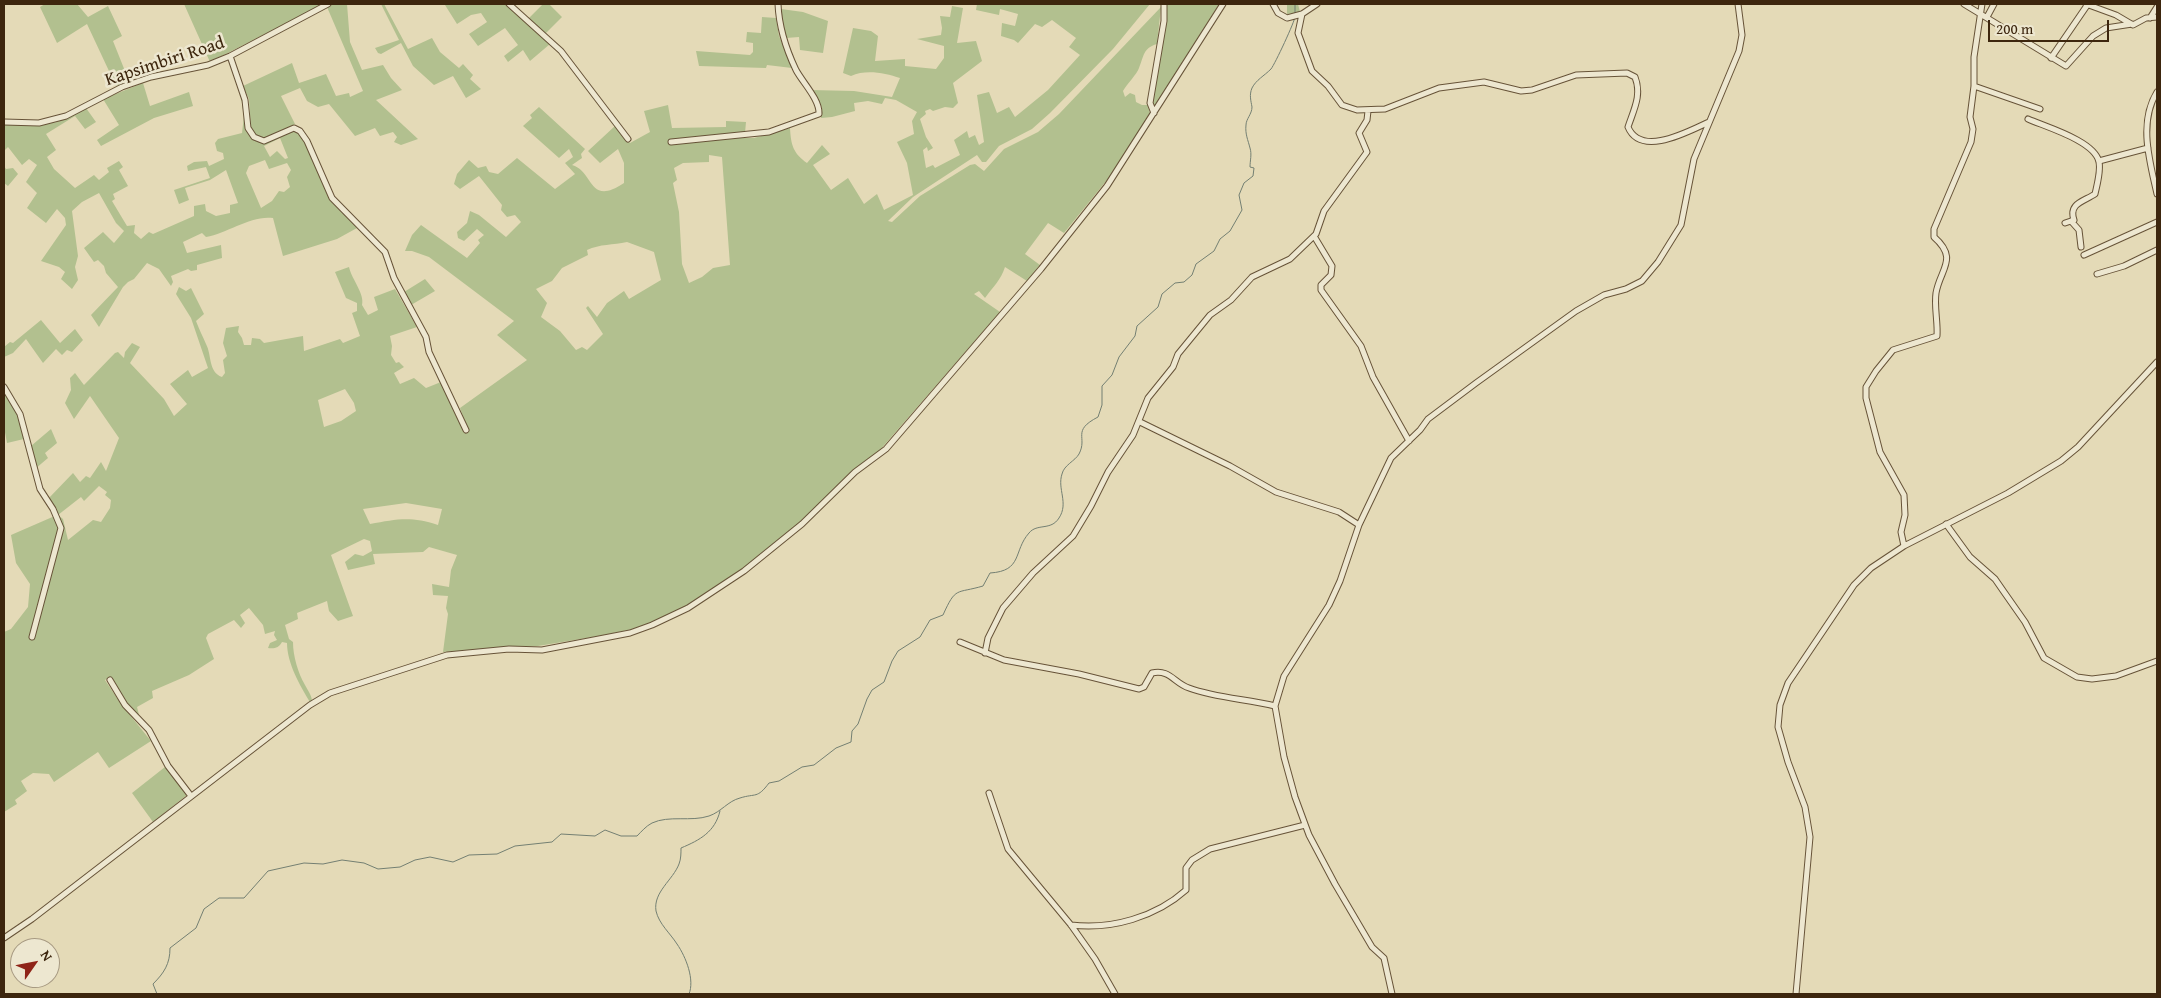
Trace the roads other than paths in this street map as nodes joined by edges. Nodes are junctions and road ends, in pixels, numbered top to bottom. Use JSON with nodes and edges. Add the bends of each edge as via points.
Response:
{"nodes":[{"id":1,"x":328,"y":4,"type":"edge"},
{"id":2,"x":509,"y":4,"type":"edge"},
{"id":3,"x":778,"y":4,"type":"edge"},
{"id":4,"x":1164,"y":4,"type":"edge"},
{"id":5,"x":1223,"y":4,"type":"edge"},
{"id":6,"x":1273,"y":4,"type":"edge"},
{"id":7,"x":1316,"y":4,"type":"edge"},
{"id":8,"x":1738,"y":4,"type":"edge"},
{"id":9,"x":1967,"y":4,"type":"edge"},
{"id":10,"x":1982,"y":4,"type":"edge"},
{"id":11,"x":1994,"y":4,"type":"edge"},
{"id":12,"x":2087,"y":4,"type":"edge"},
{"id":13,"x":2157,"y":7,"type":"edge"},
{"id":14,"x":1982,"y":13,"type":"junction"},
{"id":15,"x":1298,"y":16,"type":"junction"},
{"id":16,"x":1987,"y":17,"type":"junction"},
{"id":17,"x":2157,"y":17,"type":"edge"},
{"id":18,"x":2150,"y":18,"type":"junction"},
{"id":19,"x":2132,"y":24,"type":"junction"},
{"id":20,"x":230,"y":56,"type":"junction"},
{"id":21,"x":2051,"y":58,"type":"junction"},
{"id":22,"x":1974,"y":86,"type":"junction"},
{"id":23,"x":2157,"y":92,"type":"edge"},
{"id":24,"x":2040,"y":109,"type":"dead end"},
{"id":25,"x":1368,"y":111,"type":"junction"},
{"id":26,"x":1154,"y":113,"type":"junction"},
{"id":27,"x":2028,"y":118,"type":"dead end"},
{"id":28,"x":4,"y":122,"type":"edge"},
{"id":29,"x":1709,"y":122,"type":"junction"},
{"id":30,"x":628,"y":139,"type":"dead end"},
{"id":31,"x":671,"y":142,"type":"dead end"},
{"id":32,"x":2148,"y":148,"type":"junction"},
{"id":33,"x":2099,"y":161,"type":"junction"},
{"id":34,"x":2157,"y":194,"type":"edge"},
{"id":35,"x":2072,"y":221,"type":"junction"},
{"id":36,"x":2157,"y":222,"type":"edge"},
{"id":37,"x":2065,"y":223,"type":"dead end"},
{"id":38,"x":1314,"y":236,"type":"junction"},
{"id":39,"x":2081,"y":247,"type":"dead end"},
{"id":40,"x":2157,"y":250,"type":"edge"},
{"id":41,"x":2084,"y":255,"type":"dead end"},
{"id":42,"x":2097,"y":274,"type":"dead end"},
{"id":43,"x":2157,"y":362,"type":"edge"},
{"id":44,"x":4,"y":387,"type":"edge"},
{"id":45,"x":1140,"y":422,"type":"junction"},
{"id":46,"x":466,"y":430,"type":"dead end"},
{"id":47,"x":1409,"y":441,"type":"junction"},
{"id":48,"x":1946,"y":524,"type":"junction"},
{"id":49,"x":1359,"y":525,"type":"junction"},
{"id":50,"x":1904,"y":546,"type":"junction"},
{"id":51,"x":32,"y":637,"type":"dead end"},
{"id":52,"x":960,"y":642,"type":"dead end"},
{"id":53,"x":985,"y":653,"type":"junction"},
{"id":54,"x":2157,"y":661,"type":"edge"},
{"id":55,"x":110,"y":680,"type":"dead end"},
{"id":56,"x":1275,"y":706,"type":"junction"},
{"id":57,"x":989,"y":793,"type":"dead end"},
{"id":58,"x":191,"y":796,"type":"junction"},
{"id":59,"x":1304,"y":825,"type":"junction"},
{"id":60,"x":1071,"y":925,"type":"junction"},
{"id":61,"x":4,"y":938,"type":"edge"},
{"id":62,"x":1115,"y":994,"type":"edge"},
{"id":63,"x":1392,"y":994,"type":"edge"},
{"id":64,"x":1796,"y":994,"type":"edge"}],
"edges":[{"from":1,"to":20,"type":"street","name":"Kapsimbiri Road"},
{"from":2,"to":30,"type":"street","via":[[561,51]]},
{"from":3,"to":31,"type":"street","via":[[782,37],[819,114],[769,132]]},
{"from":4,"to":26,"type":"street","via":[[1150,103]]},
{"from":5,"to":26,"type":"street"},
{"from":6,"to":15,"type":"street","via":[[1282,16]]},
{"from":7,"to":15,"type":"street"},
{"from":8,"to":29,"type":"street","via":[[1742,34],[1739,51]]},
{"from":9,"to":14,"type":"street"},
{"from":10,"to":14,"type":"street"},
{"from":11,"to":16,"type":"street"},
{"from":12,"to":19,"type":"street"},
{"from":12,"to":21,"type":"street"},
{"from":13,"to":18,"type":"street"},
{"from":14,"to":16,"type":"street"},
{"from":14,"to":22,"type":"street","via":[[1974,57]]},
{"from":15,"to":25,"type":"street","via":[[1298,33],[1312,71],[1342,105]]},
{"from":16,"to":21,"type":"street"},
{"from":17,"to":18,"type":"street"},
{"from":18,"to":19,"type":"street"},
{"from":19,"to":21,"type":"street","via":[[2106,28],[2066,66]]},
{"from":20,"to":28,"type":"street","name":"Kapsimbiri Road","via":[[208,65],[151,77],[122,87],[54,121]]},
{"from":20,"to":46,"type":"street","via":[[246,100],[252,135],[264,141],[288,129],[300,131],[312,149],[332,198],[385,252],[394,278],[426,337],[429,352]]},
{"from":22,"to":24,"type":"street"},
{"from":22,"to":50,"type":"street","via":[[1971,142],[1934,228],[1934,237],[1944,246],[1947,260],[1936,293],[1937,336],[1893,350],[1866,387],[1879,447],[1904,495],[1905,515],[1901,532]]},
{"from":23,"to":32,"type":"street","via":[[2149,111]]},
{"from":25,"to":29,"type":"street","via":[[1386,109],[1449,86],[1484,82],[1521,91],[1576,75],[1627,73],[1635,77],[1639,90],[1628,126],[1638,137],[1649,141],[1665,140]]},
{"from":25,"to":38,"type":"street","via":[[1359,133],[1367,152],[1324,211]]},
{"from":26,"to":58,"type":"street","via":[[1107,186],[1041,269],[886,449],[855,472],[802,524],[744,571],[672,617],[630,633],[542,650],[509,649],[447,655],[330,693]]},
{"from":27,"to":33,"type":"street","via":[[2082,143]]},
{"from":29,"to":47,"type":"street","via":[[1694,159],[1680,225],[1650,274],[1634,286],[1604,295],[1576,311],[1428,419]]},
{"from":32,"to":33,"type":"street"},
{"from":32,"to":34,"type":"street"},
{"from":33,"to":35,"type":"street","via":[[2096,194],[2074,206]]},
{"from":35,"to":37,"type":"street"},
{"from":35,"to":39,"type":"street","via":[[2079,230]]},
{"from":36,"to":41,"type":"street"},
{"from":38,"to":45,"type":"street","via":[[1290,258],[1252,277],[1231,300],[1210,315],[1148,398]]},
{"from":38,"to":47,"type":"street","via":[[1332,266],[1331,275],[1321,285],[1321,290],[1361,346],[1373,377]]},
{"from":40,"to":42,"type":"street","via":[[2124,266]]},
{"from":43,"to":48,"type":"street","via":[[2061,461],[2008,493]]},
{"from":44,"to":51,"type":"street","via":[[20,414],[40,489],[54,509],[61,528]]},
{"from":45,"to":49,"type":"street","via":[[1276,492],[1339,512]]},
{"from":45,"to":53,"type":"street","via":[[1108,472],[1074,536],[1033,573],[1002,608]]},
{"from":47,"to":49,"type":"street","via":[[1391,458]]},
{"from":48,"to":50,"type":"street"},
{"from":48,"to":54,"type":"street","via":[[1970,557],[2004,592],[2044,658],[2077,677],[2092,679],[2111,677]]},
{"from":49,"to":56,"type":"street","via":[[1333,597],[1284,676]]},
{"from":50,"to":64,"type":"street","via":[[1871,568],[1854,585],[1800,662],[1780,705],[1781,741],[1806,807],[1810,830],[1808,883]]},
{"from":52,"to":53,"type":"street"},
{"from":53,"to":56,"type":"street","via":[[1015,663],[1138,689],[1144,688],[1152,673],[1165,672],[1179,684],[1202,692]]},
{"from":55,"to":58,"type":"street","via":[[124,705],[149,730],[168,766]]},
{"from":56,"to":59,"type":"street","via":[[1284,757]]},
{"from":57,"to":60,"type":"street","via":[[1008,849]]},
{"from":58,"to":61,"type":"street"},
{"from":59,"to":60,"type":"street","via":[[1201,853],[1186,868],[1186,890],[1146,915],[1109,925]]},
{"from":59,"to":63,"type":"street","via":[[1372,947],[1384,958]]},
{"from":60,"to":62,"type":"street"}]}
